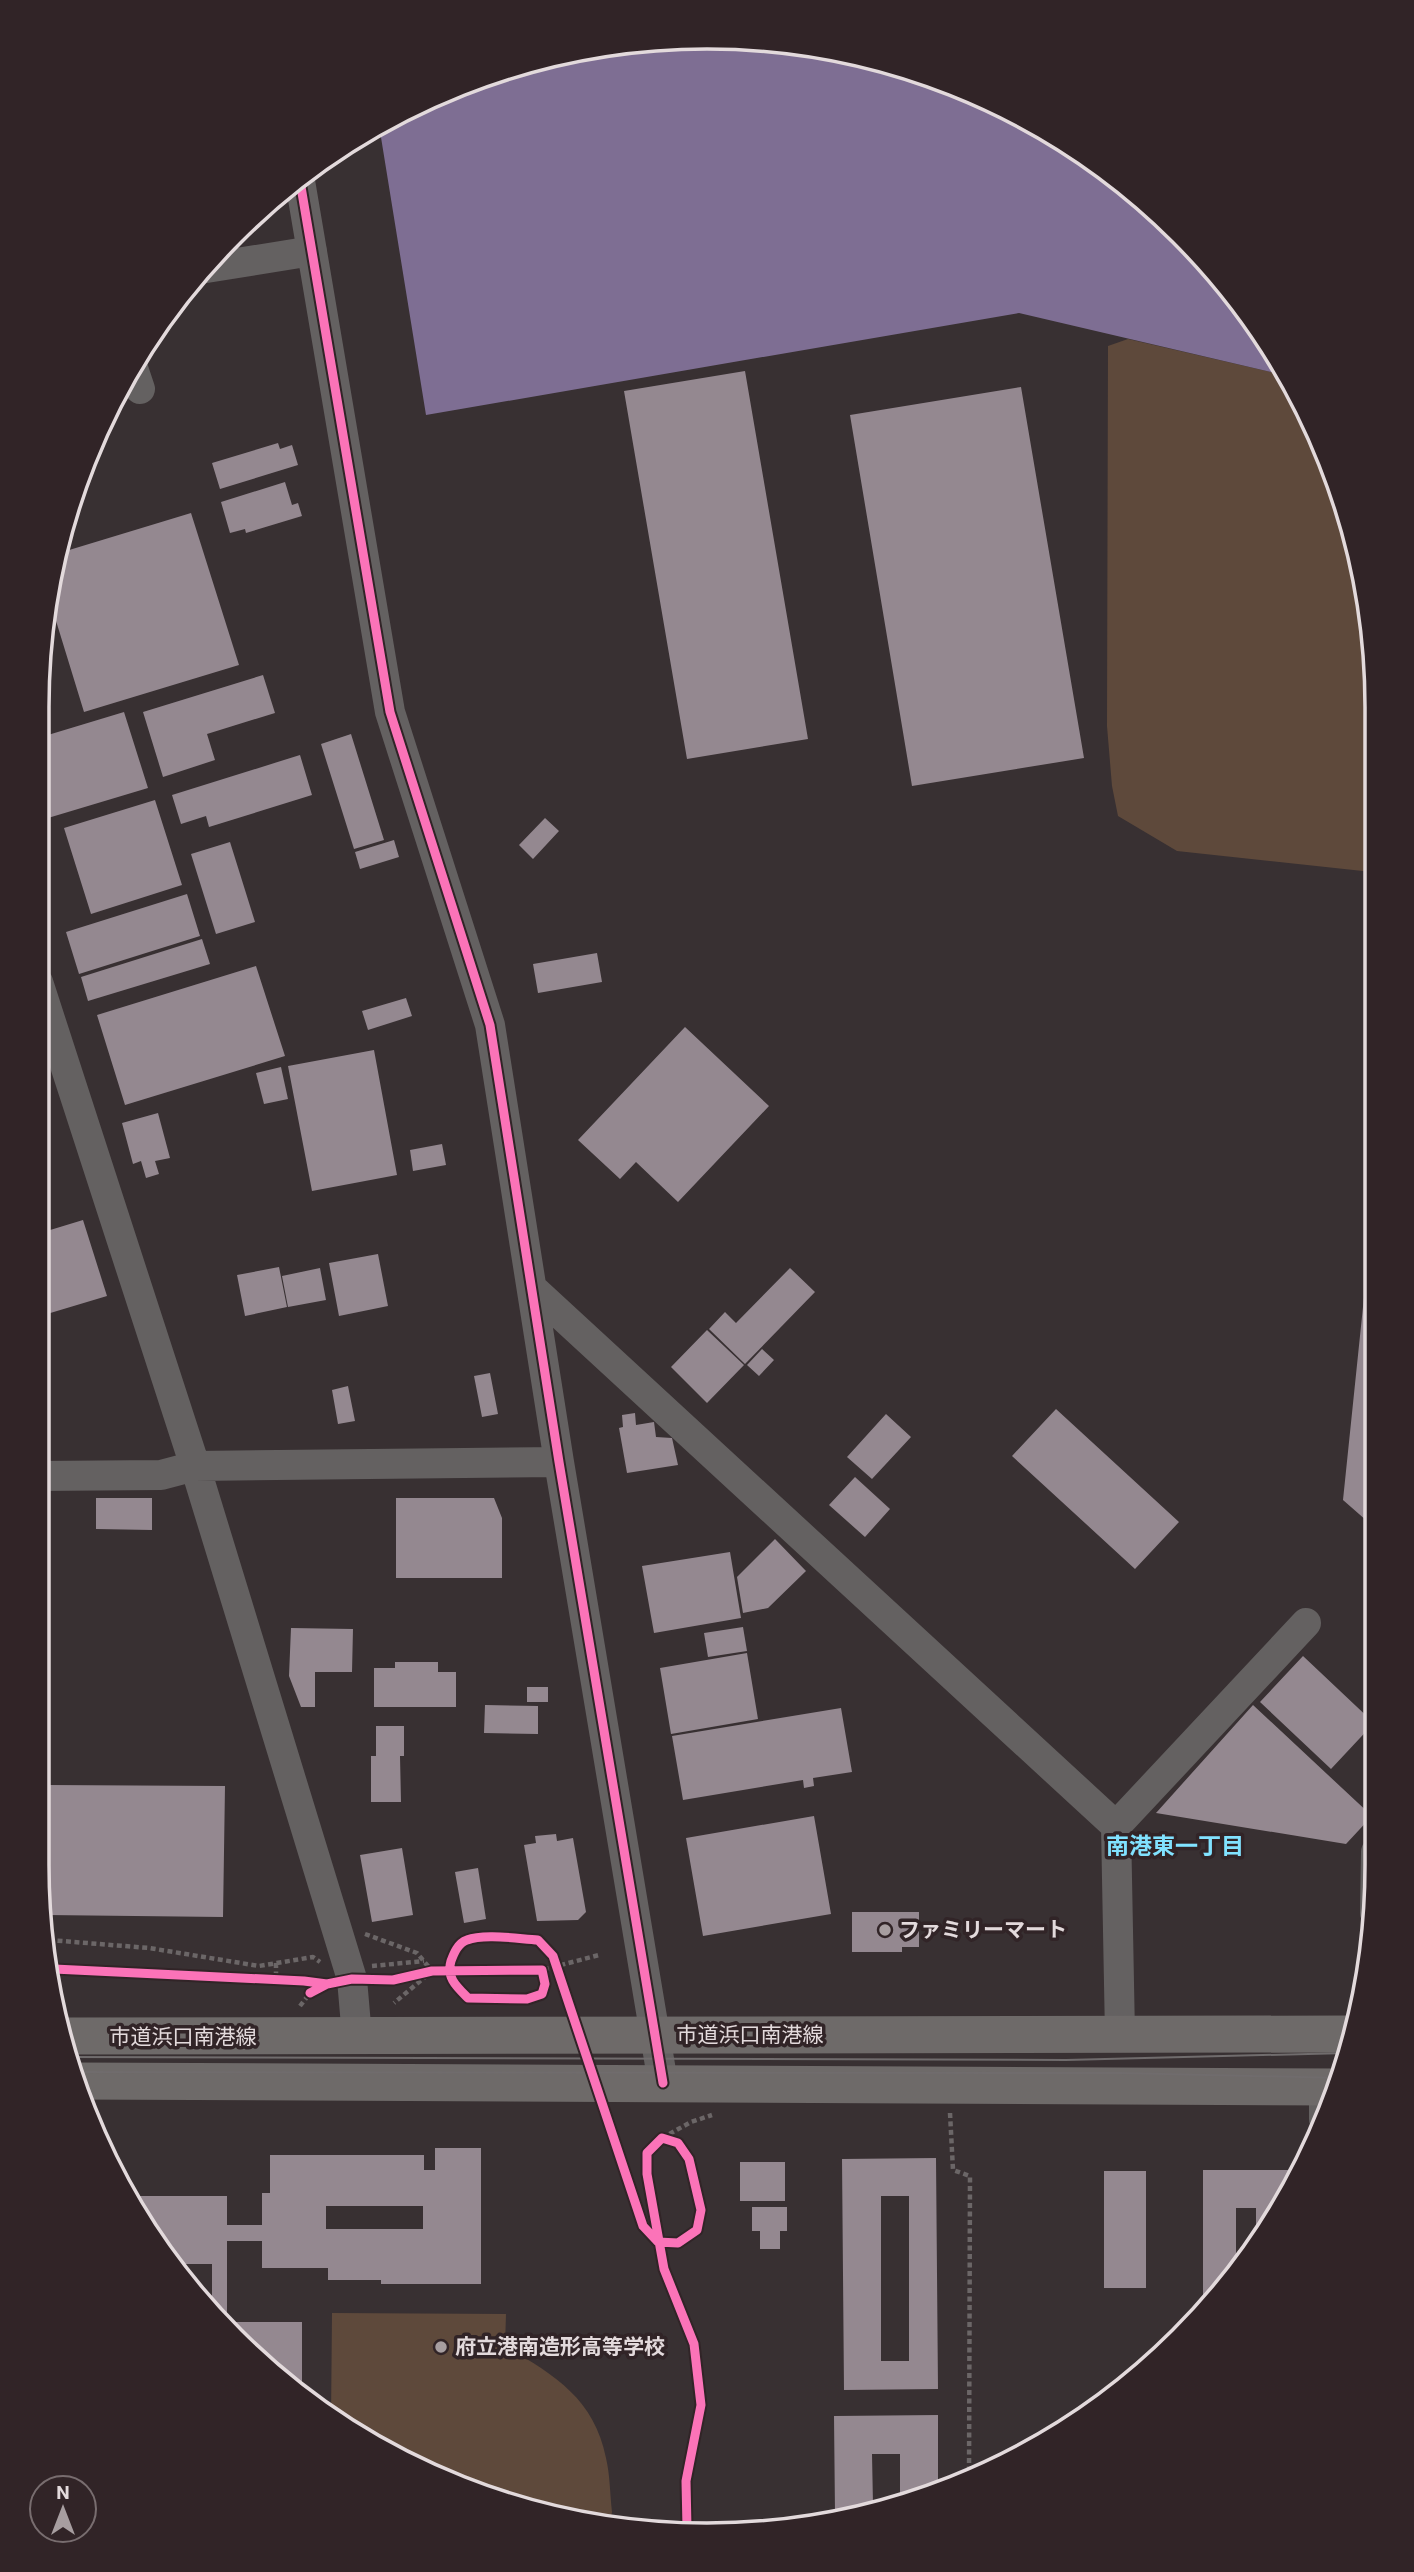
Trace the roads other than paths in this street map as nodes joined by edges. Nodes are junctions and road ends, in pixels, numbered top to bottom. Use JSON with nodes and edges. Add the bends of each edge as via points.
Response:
{"nodes":[{"id":1,"x":301,"y":189,"type":"edge"},
{"id":2,"x":312,"y":251,"type":"junction"},
{"id":3,"x":218,"y":267,"type":"edge"},
{"id":4,"x":49,"y":1016,"type":"edge"},
{"id":5,"x":533,"y":1289,"type":"junction"},
{"id":6,"x":559,"y":1462,"type":"junction"},
{"id":7,"x":195,"y":1466,"type":"junction"},
{"id":8,"x":49,"y":1476,"type":"edge"},
{"id":9,"x":1306,"y":1623,"type":"dead end"},
{"id":10,"x":1116,"y":1826,"type":"junction"},
{"id":11,"x":1343,"y":2034,"type":"edge"},
{"id":12,"x":656,"y":2035,"type":"junction"},
{"id":13,"x":1120,"y":2035,"type":"junction"},
{"id":14,"x":71,"y":2036,"type":"edge"},
{"id":15,"x":357,"y":2037,"type":"junction"},
{"id":16,"x":86,"y":2081,"type":"edge"},
{"id":17,"x":663,"y":2083,"type":"junction"},
{"id":18,"x":1323,"y":2097,"type":"edge"}],
"edges":[{"from":1,"to":2,"type":"street"},
{"from":2,"to":3,"type":"street"},
{"from":2,"to":5,"type":"street","via":[[390,712],[490,1025]]},
{"from":4,"to":7,"type":"street"},
{"from":5,"to":6,"type":"street"},
{"from":5,"to":10,"type":"street"},
{"from":6,"to":7,"type":"street"},
{"from":6,"to":12,"type":"street"},
{"from":7,"to":8,"type":"street","via":[[161,1475]]},
{"from":7,"to":15,"type":"street","via":[[344,1976]]},
{"from":9,"to":10,"type":"street"},
{"from":10,"to":13,"type":"street"},
{"from":11,"to":13,"type":"main road","name":"市道浜口南港線"},
{"from":12,"to":13,"type":"main road","name":"市道浜口南港線"},
{"from":12,"to":15,"type":"main road","name":"市道浜口南港線"},
{"from":12,"to":17,"type":"street"},
{"from":14,"to":15,"type":"main road","name":"市道浜口南港線"},
{"from":16,"to":17,"type":"main road"},
{"from":17,"to":18,"type":"main road"}]}
